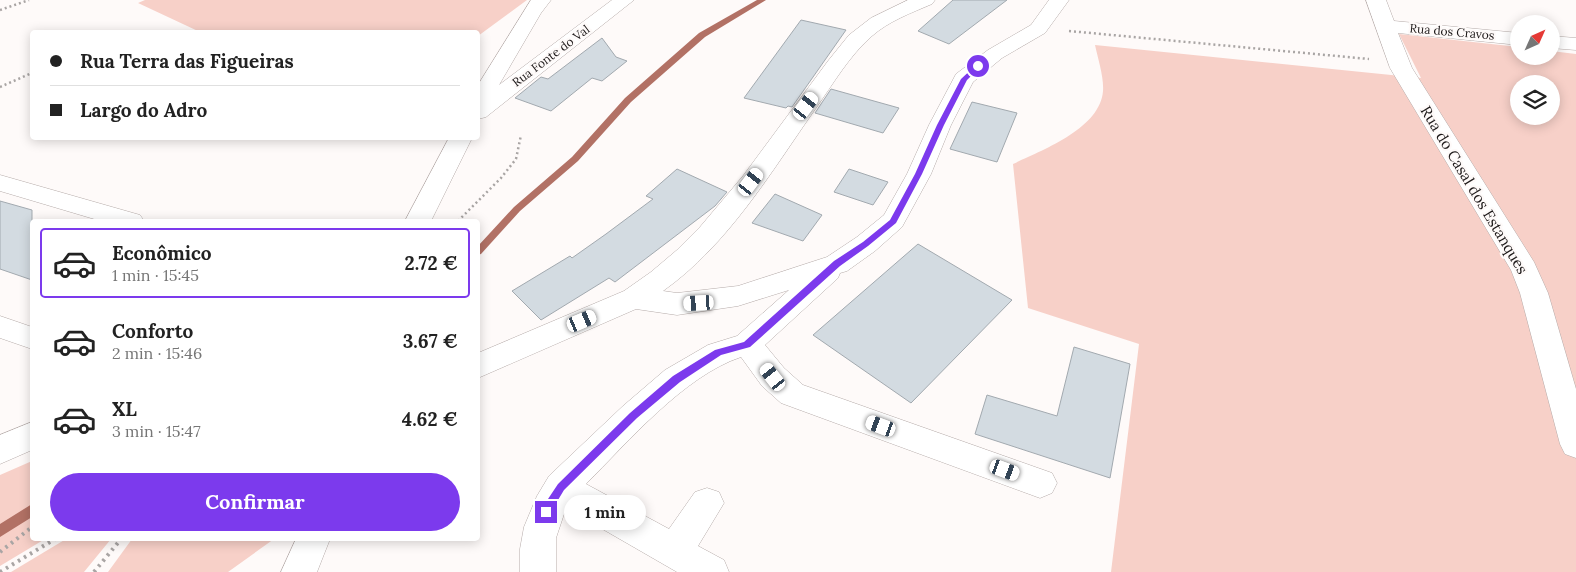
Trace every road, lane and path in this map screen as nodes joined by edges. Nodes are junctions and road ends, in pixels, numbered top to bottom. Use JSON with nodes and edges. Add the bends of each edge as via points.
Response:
{"nodes":[{"id":1,"x":29,"y":0,"type":"edge"},
{"id":2,"x":541,"y":0,"type":"edge"},
{"id":3,"x":624,"y":0,"type":"edge"},
{"id":4,"x":925,"y":0,"type":"edge"},
{"id":5,"x":1059,"y":0,"type":"edge"},
{"id":6,"x":1376,"y":0,"type":"edge"},
{"id":7,"x":0,"y":10,"type":"edge"},
{"id":8,"x":1385,"y":26,"type":"junction"},
{"id":9,"x":1038,"y":29,"type":"junction"},
{"id":10,"x":1510,"y":38,"type":"edge"},
{"id":11,"x":1560,"y":43,"type":"edge"},
{"id":12,"x":1576,"y":44,"type":"edge"},
{"id":13,"x":1398,"y":62,"type":"junction"},
{"id":14,"x":30,"y":74,"type":"edge"},
{"id":15,"x":0,"y":87,"type":"edge"},
{"id":16,"x":480,"y":99,"type":"edge"},
{"id":17,"x":480,"y":110,"type":"edge"},
{"id":18,"x":521,"y":135,"type":"dead end"},
{"id":19,"x":459,"y":140,"type":"edge"},
{"id":20,"x":0,"y":183,"type":"edge"},
{"id":21,"x":125,"y":219,"type":"edge"},
{"id":22,"x":419,"y":219,"type":"edge"},
{"id":23,"x":460,"y":219,"type":"edge"},
{"id":24,"x":837,"y":264,"type":"junction"},
{"id":25,"x":634,"y":298,"type":"junction"},
{"id":26,"x":0,"y":327,"type":"edge"},
{"id":27,"x":30,"y":337,"type":"edge"},
{"id":28,"x":747,"y":344,"type":"junction"},
{"id":29,"x":480,"y":365,"type":"edge"},
{"id":30,"x":30,"y":437,"type":"edge"},
{"id":31,"x":1576,"y":444,"type":"edge"},
{"id":32,"x":0,"y":450,"type":"edge"},
{"id":33,"x":1040,"y":483,"type":"dead end"},
{"id":34,"x":561,"y":487,"type":"junction"},
{"id":35,"x":707,"y":503,"type":"dead end"},
{"id":36,"x":30,"y":529,"type":"edge"},
{"id":37,"x":52,"y":541,"type":"edge"},
{"id":38,"x":119,"y":541,"type":"edge"},
{"id":39,"x":312,"y":541,"type":"edge"},
{"id":40,"x":674,"y":551,"type":"junction"},
{"id":41,"x":0,"y":552,"type":"edge"},
{"id":42,"x":0,"y":572,"type":"edge"},
{"id":43,"x":94,"y":572,"type":"edge"},
{"id":44,"x":299,"y":572,"type":"edge"},
{"id":45,"x":538,"y":572,"type":"edge"},
{"id":46,"x":711,"y":572,"type":"edge"}],
"edges":[{"from":1,"to":7,"type":"path"},
{"from":2,"to":16,"type":"street"},
{"from":3,"to":17,"type":"street","name":"Rua Fonte do Val"},
{"from":4,"to":25,"type":"street","via":[[865,32],[839,62],[729,211],[680,262]]},
{"from":5,"to":9,"type":"street"},
{"from":6,"to":8,"type":"street","name":"Rua do Casal dos Estanques"},
{"from":8,"to":10,"type":"street","name":"Rua dos Cravos"},
{"from":8,"to":13,"type":"street","name":"Rua do Casal dos Estanques"},
{"from":9,"to":13,"type":"path"},
{"from":9,"to":24,"type":"street","via":[[995,54],[964,79],[893,222]]},
{"from":11,"to":12,"type":"street"},
{"from":13,"to":31,"type":"street","name":"Rua do Casal dos Estanques","via":[[1524,269],[1534,293]]},
{"from":14,"to":15,"type":"path"},
{"from":18,"to":23,"type":"path","via":[[516,159]]},
{"from":19,"to":22,"type":"street"},
{"from":20,"to":21,"type":"street"},
{"from":24,"to":25,"type":"street","via":[[738,296],[678,304]]},
{"from":24,"to":28,"type":"street"},
{"from":25,"to":29,"type":"street"},
{"from":26,"to":27,"type":"street"},
{"from":28,"to":33,"type":"street","via":[[773,377],[792,394]]},
{"from":28,"to":34,"type":"street","via":[[718,353],[676,379],[634,415]]},
{"from":30,"to":32,"type":"street"},
{"from":34,"to":40,"type":"street"},
{"from":34,"to":45,"type":"street","via":[[541,525]]},
{"from":35,"to":40,"type":"street"},
{"from":36,"to":41,"type":"path"},
{"from":37,"to":42,"type":"path"},
{"from":38,"to":43,"type":"path"},
{"from":39,"to":44,"type":"street"},
{"from":40,"to":46,"type":"street"}]}
